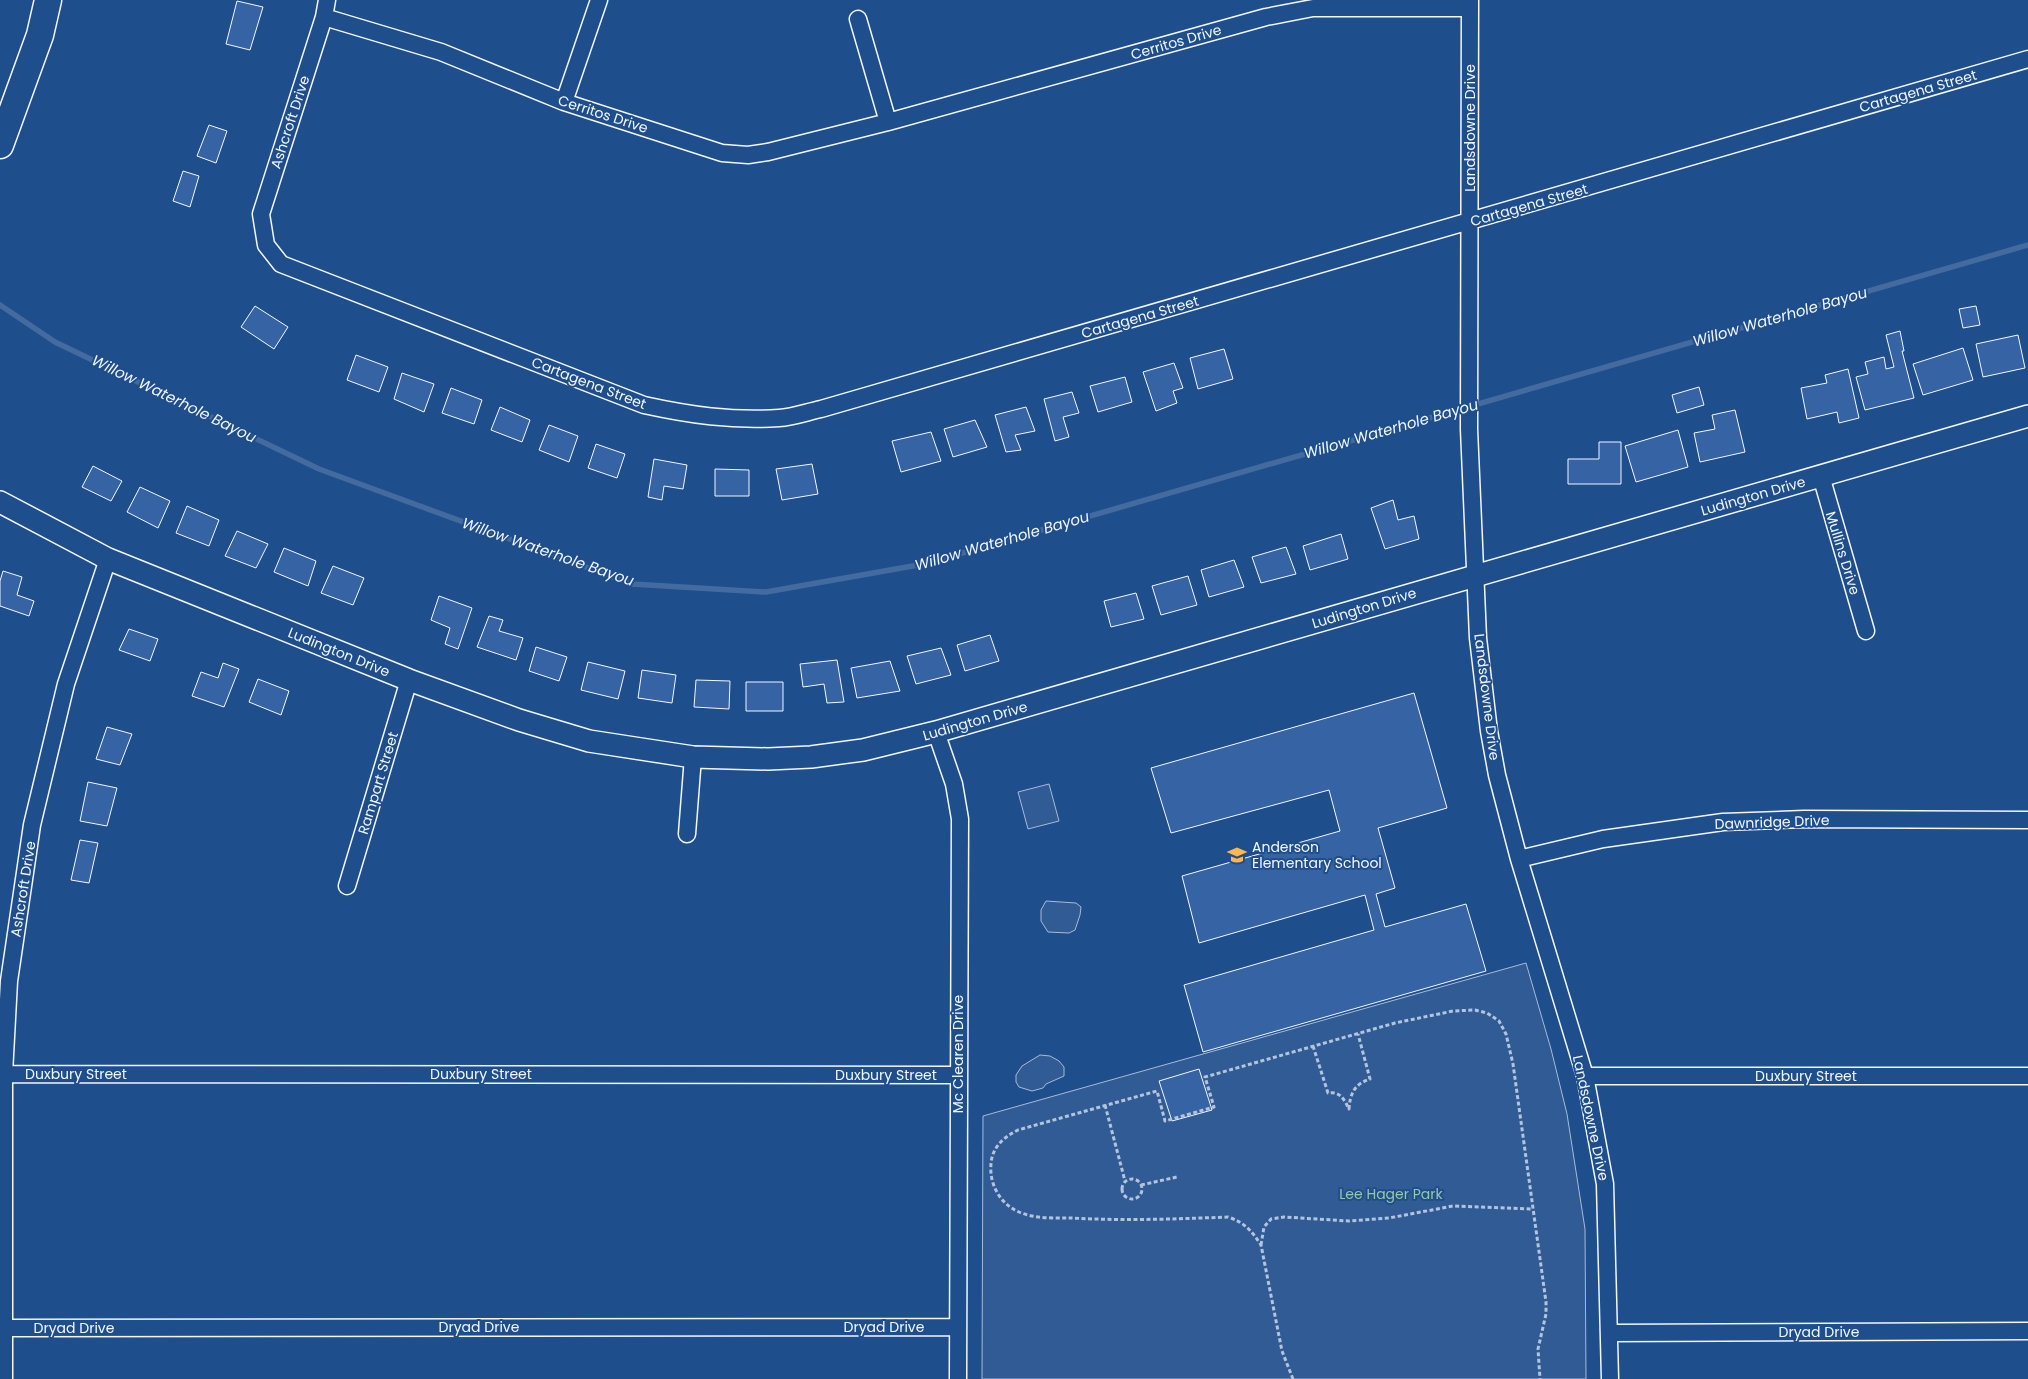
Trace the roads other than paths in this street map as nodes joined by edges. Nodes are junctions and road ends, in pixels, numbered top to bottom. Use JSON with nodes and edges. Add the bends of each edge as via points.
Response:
{"nodes":[{"id":1,"x":48,"y":0,"type":"edge"},
{"id":2,"x":327,"y":0,"type":"edge"},
{"id":3,"x":599,"y":0,"type":"edge"},
{"id":4,"x":1470,"y":4,"type":"edge"},
{"id":5,"x":324,"y":17,"type":"junction"},
{"id":6,"x":858,"y":19,"type":"dead end"},
{"id":7,"x":2028,"y":59,"type":"edge"},
{"id":8,"x":564,"y":102,"type":"junction"},
{"id":9,"x":888,"y":122,"type":"junction"},
{"id":10,"x":0,"y":145,"type":"edge"},
{"id":11,"x":1470,"y":222,"type":"junction"},
{"id":12,"x":266,"y":245,"type":"joint"},
{"id":13,"x":2028,"y":416,"type":"edge"},
{"id":14,"x":1820,"y":476,"type":"junction"},
{"id":15,"x":0,"y":502,"type":"edge"},
{"id":16,"x":108,"y":559,"type":"junction"},
{"id":17,"x":1475,"y":575,"type":"junction"},
{"id":18,"x":1866,"y":631,"type":"dead end"},
{"id":19,"x":409,"y":680,"type":"junction"},
{"id":20,"x":936,"y":732,"type":"junction"},
{"id":21,"x":693,"y":757,"type":"junction"},
{"id":22,"x":2028,"y":820,"type":"edge"},
{"id":23,"x":687,"y":834,"type":"dead end"},
{"id":24,"x":1519,"y":860,"type":"junction"},
{"id":25,"x":347,"y":886,"type":"dead end"},
{"id":26,"x":4,"y":1074,"type":"junction"},
{"id":27,"x":958,"y":1075,"type":"junction"},
{"id":28,"x":1585,"y":1076,"type":"junction"},
{"id":29,"x":2028,"y":1076,"type":"edge"},
{"id":30,"x":958,"y":1327,"type":"junction"},
{"id":31,"x":2,"y":1328,"type":"edge"},
{"id":32,"x":2028,"y":1331,"type":"edge"},
{"id":33,"x":1610,"y":1333,"type":"junction"},
{"id":34,"x":4,"y":1379,"type":"edge"},
{"id":35,"x":958,"y":1379,"type":"edge"},
{"id":36,"x":1610,"y":1379,"type":"edge"}],
"edges":[{"from":1,"to":10,"type":"main road","via":[[40,35]]},
{"from":2,"to":5,"type":"street","name":"Ashcroft Drive"},
{"from":3,"to":8,"type":"street"},
{"from":4,"to":9,"type":"street","name":"Cerritos Drive","via":[[1313,8],[1266,17]]},
{"from":4,"to":11,"type":"street","name":"Landsdowne Drive"},
{"from":5,"to":8,"type":"street","name":"Cerritos Drive","via":[[441,52]]},
{"from":5,"to":12,"type":"street","name":"Ashcroft Drive","via":[[261,214]]},
{"from":6,"to":9,"type":"street"},
{"from":7,"to":11,"type":"street","name":"Cartagena Street"},
{"from":8,"to":9,"type":"street","name":"Cerritos Drive","via":[[722,153],[748,155]]},
{"from":11,"to":12,"type":"street","name":"Cartagena Street","via":[[821,410],[781,418],[740,419],[693,416],[644,406],[281,264]]},
{"from":11,"to":17,"type":"street","name":"Landsdowne Drive","via":[[1469,428]]},
{"from":13,"to":14,"type":"street","name":"Ludington Drive"},
{"from":14,"to":17,"type":"street","name":"Ludington Drive"},
{"from":14,"to":18,"type":"street","name":"Mullins Drive"},
{"from":15,"to":16,"type":"street","name":"Ludington Drive"},
{"from":16,"to":19,"type":"street","name":"Ludington Drive"},
{"from":16,"to":26,"type":"street","name":"Ashcroft Drive","via":[[66,684],[32,825],[9,981]]},
{"from":17,"to":20,"type":"street","name":"Ludington Drive"},
{"from":17,"to":24,"type":"street","name":"Landsdowne Drive","via":[[1478,638],[1489,731]]},
{"from":19,"to":21,"type":"street","name":"Ludington Drive","via":[[519,720],[589,741]]},
{"from":19,"to":25,"type":"street","name":"Rampart Street"},
{"from":20,"to":21,"type":"street","name":"Ludington Drive","via":[[863,750],[811,757],[768,760]]},
{"from":20,"to":27,"type":"street","name":"Mc Clearen Drive","via":[[954,784],[960,819]]},
{"from":21,"to":23,"type":"street"},
{"from":22,"to":24,"type":"street","name":"Dawnridge Drive","via":[[1724,822],[1603,839]]},
{"from":24,"to":28,"type":"street","name":"Landsdowne Drive"},
{"from":26,"to":27,"type":"street","name":"Duxbury Street"},
{"from":26,"to":31,"type":"street","name":"Ashcroft Drive"},
{"from":27,"to":30,"type":"street","name":"Mc Clearen Drive"},
{"from":28,"to":29,"type":"street","name":"Duxbury Street"},
{"from":28,"to":33,"type":"street","name":"Landsdowne Drive","via":[[1605,1184]]},
{"from":30,"to":31,"type":"street","name":"Dryad Drive"},
{"from":30,"to":35,"type":"street","name":"Mc Clearen Drive"},
{"from":31,"to":34,"type":"street","name":"Ashcroft Drive"},
{"from":32,"to":33,"type":"street","name":"Dryad Drive"},
{"from":33,"to":36,"type":"street","name":"Landsdowne Drive"}]}
